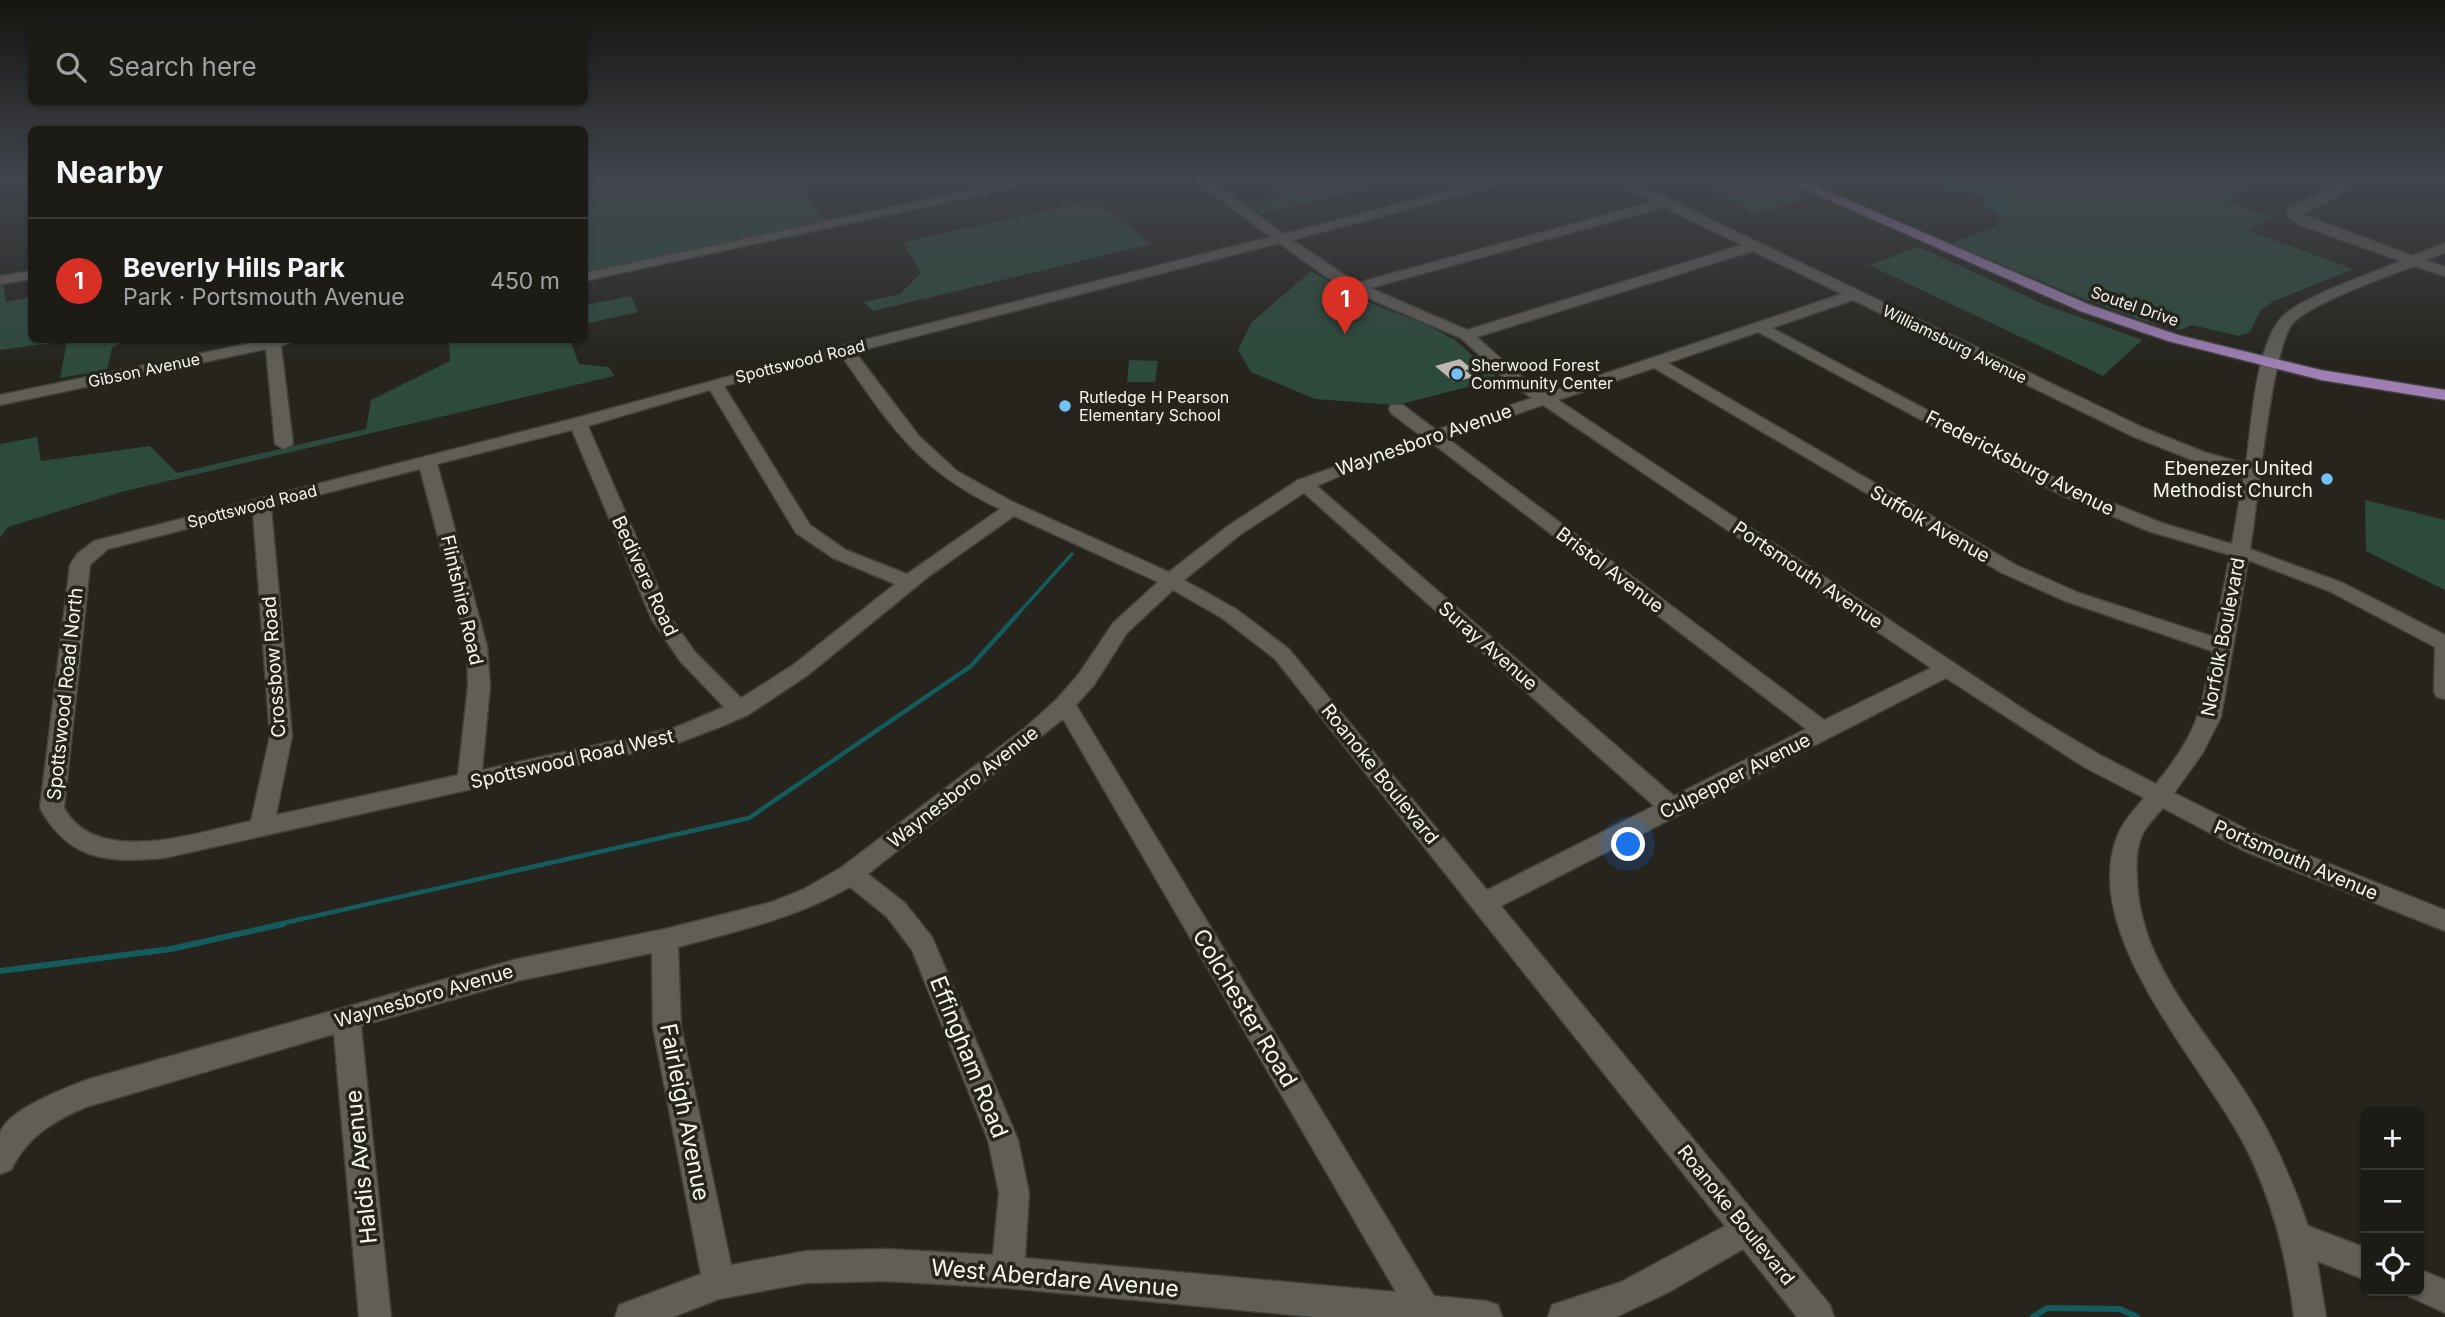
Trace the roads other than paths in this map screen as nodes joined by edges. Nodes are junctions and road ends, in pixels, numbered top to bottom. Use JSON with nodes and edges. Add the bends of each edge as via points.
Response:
{"nodes":[{"id":1,"x":751,"y":241,"type":"edge"},
{"id":2,"x":1268,"y":241,"type":"edge"},
{"id":3,"x":1287,"y":241,"type":"edge"},
{"id":4,"x":1524,"y":241,"type":"edge"},
{"id":5,"x":1745,"y":241,"type":"edge"},
{"id":6,"x":1933,"y":241,"type":"edge"},
{"id":7,"x":2362,"y":241,"type":"edge"},
{"id":8,"x":1755,"y":246,"type":"junction"},
{"id":9,"x":2445,"y":247,"type":"edge"},
{"id":10,"x":2414,"y":261,"type":"junction"},
{"id":11,"x":2445,"y":272,"type":"edge"},
{"id":12,"x":28,"y":276,"type":"edge"},
{"id":13,"x":588,"y":276,"type":"edge"},
{"id":14,"x":0,"y":280,"type":"edge"},
{"id":15,"x":1355,"y":288,"type":"junction"},
{"id":16,"x":1853,"y":295,"type":"junction"},
{"id":17,"x":1759,"y":327,"type":"junction"},
{"id":18,"x":1466,"y":335,"type":"junction"},
{"id":19,"x":264,"y":343,"type":"edge"},
{"id":20,"x":278,"y":343,"type":"edge"},
{"id":21,"x":845,"y":349,"type":"junction"},
{"id":22,"x":1656,"y":362,"type":"junction"},
{"id":23,"x":2269,"y":364,"type":"junction"},
{"id":24,"x":714,"y":384,"type":"junction"},
{"id":25,"x":2445,"y":395,"type":"edge"},
{"id":26,"x":1544,"y":399,"type":"junction"},
{"id":27,"x":0,"y":400,"type":"edge"},
{"id":28,"x":1397,"y":409,"type":"dead end"},
{"id":29,"x":578,"y":423,"type":"junction"},
{"id":30,"x":1432,"y":437,"type":"junction"},
{"id":31,"x":284,"y":444,"type":"dead end"},
{"id":32,"x":427,"y":461,"type":"junction"},
{"id":33,"x":2252,"y":471,"type":"junction"},
{"id":34,"x":1304,"y":484,"type":"junction"},
{"id":35,"x":261,"y":503,"type":"junction"},
{"id":36,"x":1013,"y":509,"type":"junction"},
{"id":37,"x":92,"y":551,"type":"joint"},
{"id":38,"x":2239,"y":551,"type":"junction"},
{"id":39,"x":1171,"y":580,"type":"junction"},
{"id":40,"x":909,"y":582,"type":"junction"},
{"id":41,"x":2445,"y":646,"type":"edge"},
{"id":42,"x":2222,"y":647,"type":"junction"},
{"id":43,"x":1948,"y":669,"type":"junction"},
{"id":44,"x":2445,"y":692,"type":"edge"},
{"id":45,"x":1065,"y":704,"type":"junction"},
{"id":46,"x":740,"y":710,"type":"junction"},
{"id":47,"x":1823,"y":731,"type":"junction"},
{"id":48,"x":470,"y":782,"type":"junction"},
{"id":49,"x":2158,"y":797,"type":"junction"},
{"id":50,"x":1672,"y":808,"type":"junction"},
{"id":51,"x":261,"y":828,"type":"junction"},
{"id":52,"x":70,"y":835,"type":"joint"},
{"id":53,"x":851,"y":874,"type":"junction"},
{"id":54,"x":1484,"y":903,"type":"junction"},
{"id":55,"x":2445,"y":921,"type":"edge"},
{"id":56,"x":665,"y":940,"type":"junction"},
{"id":57,"x":346,"y":1018,"type":"junction"},
{"id":58,"x":2,"y":1154,"type":"edge"},
{"id":59,"x":1748,"y":1230,"type":"junction"},
{"id":60,"x":2296,"y":1237,"type":"junction"},
{"id":61,"x":2361,"y":1262,"type":"edge"},
{"id":62,"x":1008,"y":1272,"type":"junction"},
{"id":63,"x":719,"y":1283,"type":"junction"},
{"id":64,"x":2424,"y":1287,"type":"edge"},
{"id":65,"x":2445,"y":1297,"type":"edge"},
{"id":66,"x":1425,"y":1311,"type":"junction"},
{"id":67,"x":376,"y":1317,"type":"edge"},
{"id":68,"x":631,"y":1317,"type":"edge"},
{"id":69,"x":1486,"y":1317,"type":"edge"},
{"id":70,"x":1564,"y":1317,"type":"edge"},
{"id":71,"x":1818,"y":1317,"type":"edge"},
{"id":72,"x":2310,"y":1317,"type":"edge"}],
"edges":[{"from":1,"to":13,"type":"street"},
{"from":2,"to":21,"type":"street","name":"Spottswood Road"},
{"from":3,"to":15,"type":"street","name":"Portsmouth Avenue"},
{"from":4,"to":15,"type":"street"},
{"from":5,"to":8,"type":"street","name":"Williamsburg Avenue"},
{"from":6,"to":23,"type":"main road","name":"Soutel Drive","via":[[2085,307],[2173,338]]},
{"from":7,"to":10,"type":"street"},
{"from":8,"to":16,"type":"street","name":"Williamsburg Avenue"},
{"from":8,"to":18,"type":"street"},
{"from":9,"to":10,"type":"street","name":"Norfolk Boulevard"},
{"from":10,"to":11,"type":"street"},
{"from":10,"to":23,"type":"street","name":"Norfolk Boulevard","via":[[2291,315],[2278,330]]},
{"from":12,"to":14,"type":"street"},
{"from":15,"to":18,"type":"street","name":"Portsmouth Avenue"},
{"from":16,"to":17,"type":"street","name":"Waynesboro Avenue"},
{"from":16,"to":33,"type":"street","name":"Williamsburg Avenue","via":[[2157,441]]},
{"from":17,"to":22,"type":"street","name":"Waynesboro Avenue"},
{"from":17,"to":38,"type":"street","name":"Fredericksburg Avenue","via":[[2065,490],[2155,527]]},
{"from":18,"to":26,"type":"street","name":"Portsmouth Avenue"},
{"from":19,"to":27,"type":"street","name":"Gibson Avenue"},
{"from":20,"to":31,"type":"street"},
{"from":21,"to":24,"type":"street","name":"Spottswood Road"},
{"from":21,"to":36,"type":"street","name":"Roanoke Boulevard","via":[[912,439],[938,465]]},
{"from":22,"to":26,"type":"street","name":"Waynesboro Avenue"},
{"from":22,"to":42,"type":"street","name":"Suffolk Avenue","via":[[2009,569],[2072,597]]},
{"from":23,"to":25,"type":"main road","name":"Soutel Drive"},
{"from":23,"to":33,"type":"street","name":"Norfolk Boulevard"},
{"from":24,"to":29,"type":"street","name":"Spottswood Road"},
{"from":24,"to":40,"type":"street","via":[[803,528],[841,555]]},
{"from":26,"to":30,"type":"street","name":"Waynesboro Avenue"},
{"from":26,"to":43,"type":"street","name":"Portsmouth Avenue"},
{"from":28,"to":30,"type":"street","name":"Bristol Avenue"},
{"from":29,"to":32,"type":"street","name":"Spottswood Road"},
{"from":29,"to":46,"type":"street","name":"Bedivere Road","via":[[662,620],[691,660]]},
{"from":30,"to":34,"type":"street","name":"Waynesboro Avenue"},
{"from":30,"to":47,"type":"street","name":"Bristol Avenue"},
{"from":32,"to":35,"type":"street","name":"Spottswood Road"},
{"from":32,"to":48,"type":"street","name":"Flintshire Road","via":[[477,646],[479,686]]},
{"from":33,"to":38,"type":"street","name":"Norfolk Boulevard"},
{"from":34,"to":39,"type":"street","name":"Waynesboro Avenue","via":[[1257,513]]},
{"from":34,"to":50,"type":"street","name":"Suray Avenue"},
{"from":35,"to":37,"type":"street","name":"Spottswood Road","via":[[116,540]]},
{"from":35,"to":51,"type":"street","name":"Crossbow Road","via":[[281,736]]},
{"from":36,"to":39,"type":"street","name":"Roanoke Boulevard"},
{"from":36,"to":40,"type":"street","name":"Spottswood Road West"},
{"from":37,"to":52,"type":"street","name":"Spottswood Road North","via":[[80,565],[52,808]]},
{"from":38,"to":41,"type":"street","name":"Fredericksburg Avenue","via":[[2336,587]]},
{"from":38,"to":42,"type":"street","name":"Norfolk Boulevard"},
{"from":39,"to":45,"type":"street","name":"Waynesboro Avenue","via":[[1120,628]]},
{"from":39,"to":54,"type":"street","name":"Roanoke Boulevard","via":[[1239,619],[1282,654]]},
{"from":40,"to":46,"type":"street","name":"Spottswood Road West","via":[[798,672]]},
{"from":41,"to":44,"type":"street"},
{"from":42,"to":49,"type":"street","name":"Norfolk Boulevard","via":[[2207,726],[2190,757]]},
{"from":43,"to":47,"type":"street","name":"Culpepper Avenue"},
{"from":43,"to":49,"type":"street","name":"Portsmouth Avenue","via":[[2062,744]]},
{"from":45,"to":53,"type":"street","name":"Waynesboro Avenue"},
{"from":45,"to":66,"type":"street","name":"Colchester Road"},
{"from":46,"to":48,"type":"street","name":"Spottswood Road West","via":[[658,741]]},
{"from":47,"to":50,"type":"street","name":"Culpepper Avenue"},
{"from":48,"to":51,"type":"street","name":"Spottswood Road West"},
{"from":49,"to":55,"type":"street","name":"Portsmouth Avenue","via":[[2302,865]]},
{"from":49,"to":60,"type":"street","name":"Norfolk Boulevard","via":[[2133,828],[2126,849],[2125,900],[2130,926],[2142,960],[2167,1003],[2247,1122]]},
{"from":50,"to":54,"type":"street","name":"Culpepper Avenue"},
{"from":51,"to":52,"type":"street","name":"Spottswood Road West","via":[[133,852],[107,850]]},
{"from":53,"to":56,"type":"street","name":"Waynesboro Avenue","via":[[776,911]]},
{"from":53,"to":62,"type":"street","name":"Effingham Road","via":[[896,909],[923,945],[1003,1140],[1014,1193]]},
{"from":54,"to":59,"type":"street","name":"Roanoke Boulevard"},
{"from":56,"to":57,"type":"street","name":"Waynesboro Avenue","via":[[517,970]]},
{"from":56,"to":63,"type":"street","name":"Fairleigh Avenue","via":[[667,1027]]},
{"from":57,"to":58,"type":"street","name":"Waynesboro Avenue","via":[[48,1108],[22,1128]]},
{"from":57,"to":67,"type":"street","name":"Haldis Avenue"},
{"from":59,"to":70,"type":"street","via":[[1625,1296]]},
{"from":59,"to":71,"type":"street","name":"Roanoke Boulevard"},
{"from":60,"to":61,"type":"street"},
{"from":60,"to":72,"type":"street","name":"Norfolk Boulevard"},
{"from":62,"to":63,"type":"street","name":"West Aberdare Avenue","via":[[886,1265],[806,1267]]},
{"from":62,"to":66,"type":"street","name":"West Aberdare Avenue"},
{"from":63,"to":68,"type":"street","name":"West Aberdare Avenue"},
{"from":64,"to":65,"type":"street"},
{"from":66,"to":69,"type":"street","name":"West Aberdare Avenue"}]}
